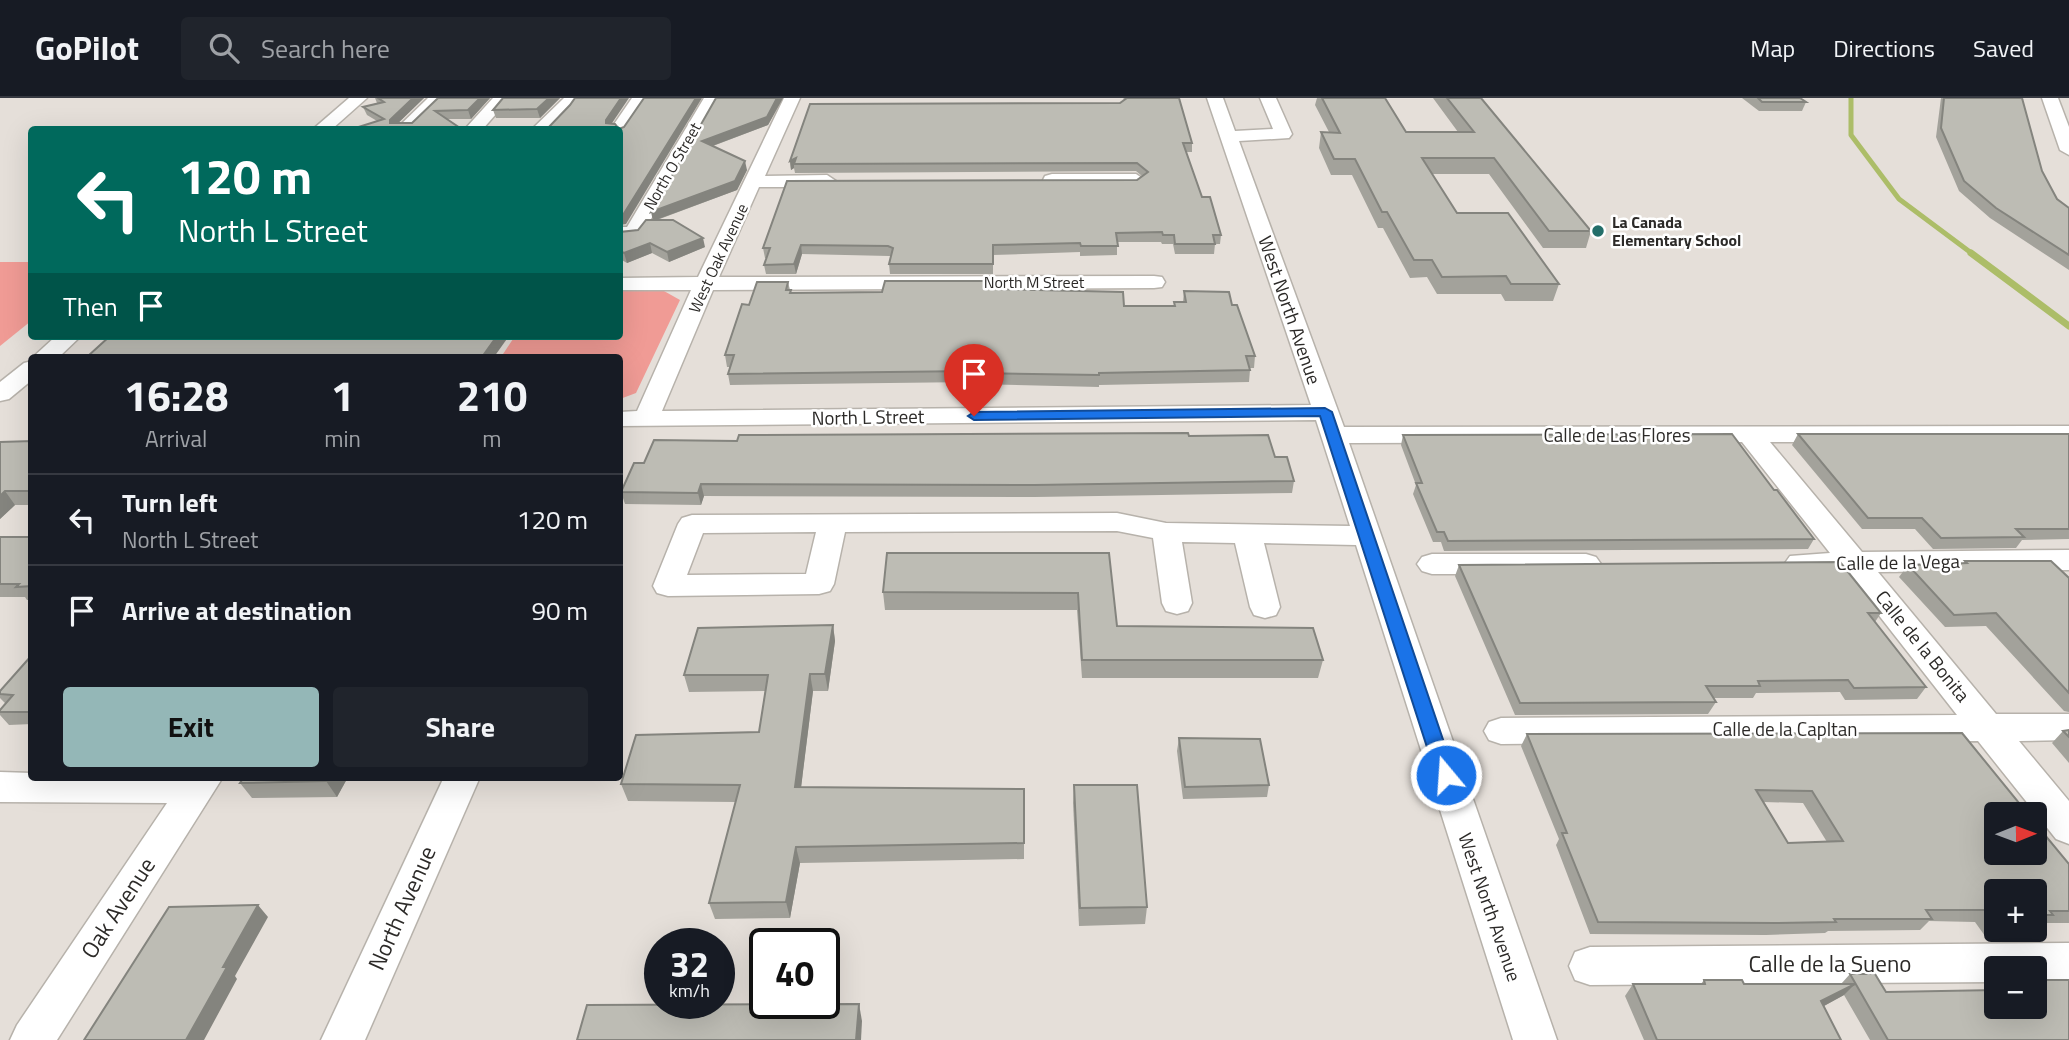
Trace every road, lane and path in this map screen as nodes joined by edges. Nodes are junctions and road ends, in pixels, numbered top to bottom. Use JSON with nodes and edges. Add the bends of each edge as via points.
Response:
{"nodes":[{"id":1,"x":359,"y":98,"type":"edge"},
{"id":2,"x":437,"y":98,"type":"edge"},
{"id":3,"x":502,"y":98,"type":"edge"},
{"id":4,"x":573,"y":98,"type":"edge"},
{"id":5,"x":640,"y":98,"type":"edge"},
{"id":6,"x":712,"y":98,"type":"edge"},
{"id":7,"x":1215,"y":98,"type":"edge"},
{"id":8,"x":1268,"y":98,"type":"edge"},
{"id":9,"x":2050,"y":98,"type":"edge"},
{"id":10,"x":795,"y":102,"type":"edge"},
{"id":11,"x":325,"y":126,"type":"edge"},
{"id":12,"x":407,"y":126,"type":"edge"},
{"id":13,"x":476,"y":126,"type":"edge"},
{"id":14,"x":544,"y":126,"type":"edge"},
{"id":15,"x":621,"y":126,"type":"edge"},
{"id":16,"x":1228,"y":136,"type":"junction"},
{"id":17,"x":2069,"y":150,"type":"edge"},
{"id":18,"x":1040,"y":180,"type":"edge"},
{"id":19,"x":1136,"y":180,"type":"edge"},
{"id":20,"x":849,"y":181,"type":"edge"},
{"id":21,"x":753,"y":182,"type":"junction"},
{"id":22,"x":626,"y":233,"type":"edge"},
{"id":23,"x":1154,"y":282,"type":"dead end"},
{"id":24,"x":623,"y":284,"type":"edge"},
{"id":25,"x":705,"y":284,"type":"junction"},
{"id":26,"x":65,"y":340,"type":"edge"},
{"id":27,"x":49,"y":354,"type":"edge"},
{"id":28,"x":28,"y":371,"type":"edge"},
{"id":29,"x":0,"y":394,"type":"edge"},
{"id":30,"x":623,"y":419,"type":"edge"},
{"id":31,"x":646,"y":419,"type":"junction"},
{"id":32,"x":1329,"y":424,"type":"junction"},
{"id":33,"x":2069,"y":434,"type":"edge"},
{"id":34,"x":1749,"y":435,"type":"junction"},
{"id":35,"x":833,"y":523,"type":"junction"},
{"id":36,"x":1166,"y":532,"type":"junction"},
{"id":37,"x":1248,"y":535,"type":"junction"},
{"id":38,"x":1366,"y":536,"type":"junction"},
{"id":39,"x":2069,"y":560,"type":"edge"},
{"id":40,"x":1773,"y":563,"type":"edge"},
{"id":41,"x":1855,"y":563,"type":"junction"},
{"id":42,"x":1432,"y":564,"type":"dead end"},
{"id":43,"x":1610,"y":564,"type":"edge"},
{"id":44,"x":1177,"y":603,"type":"dead end"},
{"id":45,"x":1265,"y":607,"type":"dead end"},
{"id":46,"x":1990,"y":727,"type":"junction"},
{"id":47,"x":2069,"y":727,"type":"edge"},
{"id":48,"x":1501,"y":731,"type":"dead end"},
{"id":49,"x":460,"y":781,"type":"edge"},
{"id":50,"x":201,"y":783,"type":"edge"},
{"id":51,"x":0,"y":787,"type":"edge"},
{"id":52,"x":2069,"y":828,"type":"edge"},
{"id":53,"x":2069,"y":962,"type":"edge"},
{"id":54,"x":1590,"y":966,"type":"dead end"},
{"id":55,"x":32,"y":1040,"type":"edge"},
{"id":56,"x":343,"y":1040,"type":"edge"},
{"id":57,"x":1535,"y":1040,"type":"edge"}],
"edges":[{"from":1,"to":11,"type":"street"},
{"from":2,"to":12,"type":"street"},
{"from":3,"to":13,"type":"street"},
{"from":4,"to":14,"type":"street"},
{"from":5,"to":15,"type":"street"},
{"from":6,"to":22,"type":"street","name":"North O Street"},
{"from":7,"to":16,"type":"street","name":"West North Avenue"},
{"from":8,"to":16,"type":"street","via":[[1283,134]]},
{"from":9,"to":17,"type":"street"},
{"from":10,"to":21,"type":"street","name":"West Oak Avenue"},
{"from":16,"to":32,"type":"street","name":"West North Avenue"},
{"from":18,"to":19,"type":"street"},
{"from":20,"to":21,"type":"street"},
{"from":21,"to":25,"type":"street","name":"West Oak Avenue"},
{"from":23,"to":25,"type":"street","name":"North M Street"},
{"from":24,"to":25,"type":"street","name":"North M Street"},
{"from":25,"to":31,"type":"street","name":"West Oak Avenue"},
{"from":26,"to":27,"type":"street"},
{"from":28,"to":29,"type":"street"},
{"from":30,"to":31,"type":"street","name":"North L Street"},
{"from":31,"to":32,"type":"street","name":"North L Street"},
{"from":32,"to":34,"type":"street","name":"Calle de Las Flores"},
{"from":32,"to":38,"type":"street","name":"West North Avenue"},
{"from":33,"to":34,"type":"street","name":"Calle de Las Flores"},
{"from":34,"to":41,"type":"street","name":"Calle de la Bonita"},
{"from":35,"to":35,"type":"street","via":[[692,524],[668,586],[819,584]]},
{"from":35,"to":36,"type":"street","via":[[1117,522]]},
{"from":36,"to":37,"type":"street"},
{"from":36,"to":44,"type":"street"},
{"from":37,"to":38,"type":"street"},
{"from":37,"to":45,"type":"street"},
{"from":38,"to":57,"type":"street","name":"West North Avenue"},
{"from":39,"to":41,"type":"street","name":"Calle de la Vega"},
{"from":40,"to":41,"type":"street","name":"Calle de la Vega"},
{"from":41,"to":46,"type":"street","name":"Calle de la Bonita"},
{"from":42,"to":43,"type":"street"},
{"from":46,"to":47,"type":"street","name":"Calle de la Capltan"},
{"from":46,"to":48,"type":"street","name":"Calle de la Capltan"},
{"from":46,"to":52,"type":"street","name":"Calle de la Bonita"},
{"from":49,"to":56,"type":"street","name":"North Avenue"},
{"from":50,"to":51,"type":"street"},
{"from":50,"to":55,"type":"street","name":"Oak Avenue"},
{"from":53,"to":54,"type":"street","name":"Calle de la Sueno"}]}
